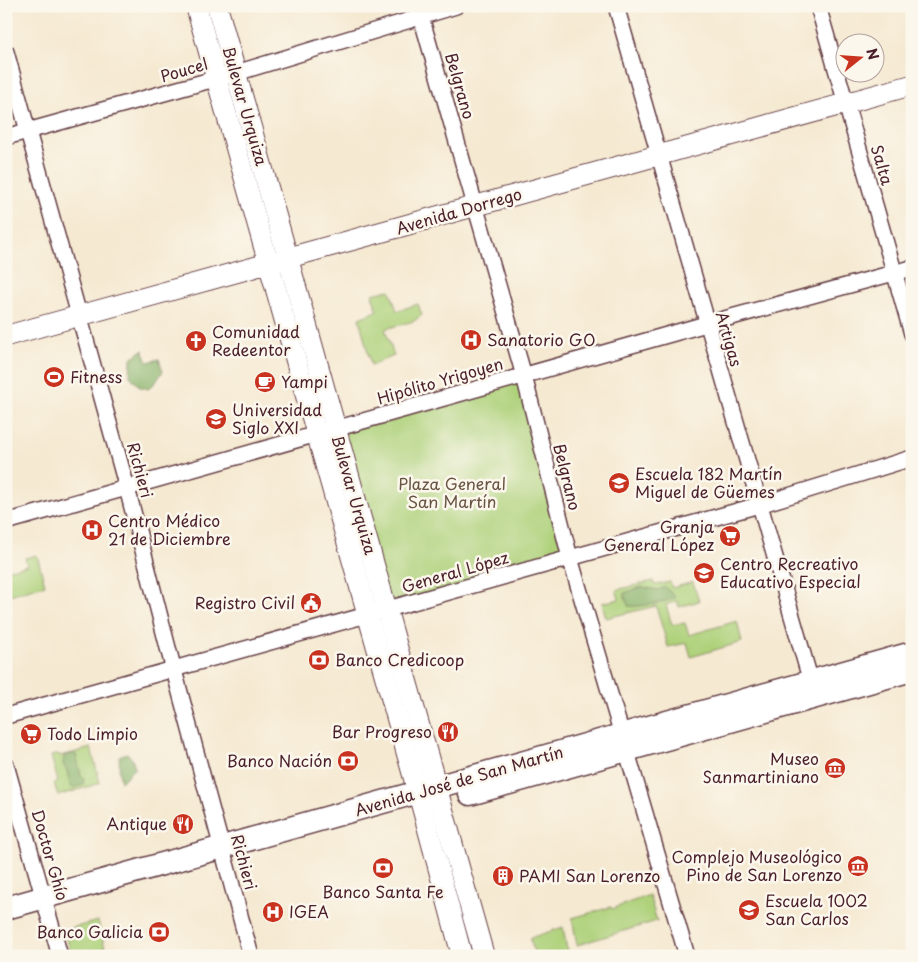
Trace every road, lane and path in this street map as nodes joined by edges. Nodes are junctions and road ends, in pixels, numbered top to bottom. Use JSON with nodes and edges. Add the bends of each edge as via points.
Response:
{"nodes":[{"id":1,"x":196,"y":6,"type":"edge"},
{"id":2,"x":217,"y":6,"type":"edge"},
{"id":3,"x":456,"y":6,"type":"edge"},
{"id":4,"x":616,"y":6,"type":"edge"},
{"id":5,"x":818,"y":6,"type":"edge"},
{"id":6,"x":420,"y":11,"type":"edge"},
{"id":7,"x":6,"y":52,"type":"edge"},
{"id":8,"x":236,"y":73,"type":"junction"},
{"id":9,"x":216,"y":78,"type":"junction"},
{"id":10,"x":912,"y":85,"type":"edge"},
{"id":11,"x":847,"y":104,"type":"junction"},
{"id":12,"x":28,"y":131,"type":"junction"},
{"id":13,"x":6,"y":137,"type":"edge"},
{"id":14,"x":658,"y":156,"type":"junction"},
{"id":15,"x":477,"y":206,"type":"junction"},
{"id":16,"x":278,"y":261,"type":"junction"},
{"id":17,"x":912,"y":268,"type":"edge"},
{"id":18,"x":895,"y":273,"type":"junction"},
{"id":19,"x":79,"y":315,"type":"junction"},
{"id":20,"x":706,"y":324,"type":"junction"},
{"id":21,"x":912,"y":334,"type":"edge"},
{"id":22,"x":6,"y":336,"type":"edge"},
{"id":23,"x":524,"y":376,"type":"junction"},
{"id":24,"x":326,"y":432,"type":"junction"},
{"id":25,"x":912,"y":458,"type":"edge"},
{"id":26,"x":127,"y":488,"type":"junction"},
{"id":27,"x":759,"y":505,"type":"junction"},
{"id":28,"x":6,"y":522,"type":"edge"},
{"id":29,"x":570,"y":558,"type":"junction"},
{"id":30,"x":377,"y":612,"type":"junction"},
{"id":31,"x":912,"y":653,"type":"edge"},
{"id":32,"x":174,"y":669,"type":"junction"},
{"id":33,"x":912,"y":670,"type":"edge"},
{"id":34,"x":811,"y":682,"type":"junction"},
{"id":35,"x":6,"y":716,"type":"edge"},
{"id":36,"x":622,"y":743,"type":"junction"},
{"id":37,"x":6,"y":764,"type":"edge"},
{"id":38,"x":430,"y":797,"type":"junction"},
{"id":39,"x":224,"y":855,"type":"junction"},
{"id":40,"x":46,"y":905,"type":"junction"},
{"id":41,"x":6,"y":908,"type":"edge"},
{"id":42,"x":6,"y":924,"type":"edge"},
{"id":43,"x":60,"y":956,"type":"edge"},
{"id":44,"x":251,"y":956,"type":"edge"},
{"id":45,"x":462,"y":956,"type":"edge"},
{"id":46,"x":484,"y":956,"type":"edge"},
{"id":47,"x":686,"y":956,"type":"edge"}],
"edges":[{"from":1,"to":9,"type":"main road","name":"Bulevar Urquiza"},
{"from":2,"to":8,"type":"main road","name":"Bulevar Urquiza"},
{"from":3,"to":6,"type":"street","name":"Poucel"},
{"from":4,"to":14,"type":"street","name":"Artigas"},
{"from":5,"to":11,"type":"street","name":"Salta"},
{"from":6,"to":8,"type":"street","name":"Poucel"},
{"from":6,"to":15,"type":"street","name":"Belgrano"},
{"from":7,"to":12,"type":"street","name":"Richieri"},
{"from":8,"to":9,"type":"street","name":"Poucel"},
{"from":8,"to":16,"type":"main road","name":"Bulevar Urquiza"},
{"from":9,"to":12,"type":"street","name":"Poucel"},
{"from":9,"to":16,"type":"main road","name":"Bulevar Urquiza"},
{"from":10,"to":11,"type":"main road","name":"Avenida Dorrego"},
{"from":11,"to":14,"type":"main road","name":"Avenida Dorrego"},
{"from":11,"to":18,"type":"street","name":"Salta"},
{"from":12,"to":13,"type":"street","name":"Poucel"},
{"from":12,"to":19,"type":"street","name":"Richieri"},
{"from":14,"to":15,"type":"main road","name":"Avenida Dorrego"},
{"from":14,"to":20,"type":"street","name":"Artigas"},
{"from":15,"to":16,"type":"main road","name":"Avenida Dorrego"},
{"from":15,"to":23,"type":"street","name":"Belgrano"},
{"from":16,"to":19,"type":"main road","name":"Avenida Dorrego"},
{"from":16,"to":24,"type":"main road","name":"Bulevar Urquiza"},
{"from":17,"to":18,"type":"street","name":"Hipólito Yrigoyen"},
{"from":18,"to":20,"type":"street","name":"Hipólito Yrigoyen"},
{"from":18,"to":21,"type":"street","name":"Salta"},
{"from":19,"to":22,"type":"main road","name":"Avenida Dorrego"},
{"from":19,"to":26,"type":"street","name":"Richieri"},
{"from":20,"to":23,"type":"street","name":"Hipólito Yrigoyen"},
{"from":20,"to":27,"type":"street","name":"Artigas"},
{"from":23,"to":24,"type":"street","name":"Hipólito Yrigoyen"},
{"from":23,"to":29,"type":"street","name":"Belgrano"},
{"from":24,"to":26,"type":"street","name":"Hipólito Yrigoyen"},
{"from":24,"to":30,"type":"main road","name":"Bulevar Urquiza"},
{"from":25,"to":27,"type":"street","name":"General López"},
{"from":26,"to":28,"type":"street","name":"Hipólito Yrigoyen"},
{"from":26,"to":32,"type":"street","name":"Richieri"},
{"from":27,"to":29,"type":"street","name":"General López"},
{"from":27,"to":34,"type":"street","name":"Artigas"},
{"from":29,"to":30,"type":"street","name":"General López"},
{"from":29,"to":36,"type":"street","name":"Belgrano"},
{"from":30,"to":32,"type":"street","name":"General López"},
{"from":30,"to":38,"type":"main road","name":"Bulevar Urquiza"},
{"from":31,"to":34,"type":"main road","name":"Avenida José de San Martín"},
{"from":32,"to":35,"type":"street","name":"General López"},
{"from":32,"to":39,"type":"street","name":"Richieri"},
{"from":33,"to":36,"type":"main road","name":"Avenida José de San Martín"},
{"from":34,"to":36,"type":"main road","name":"Avenida José de San Martín"},
{"from":36,"to":38,"type":"main road","name":"Avenida José de San Martín"},
{"from":36,"to":47,"type":"street","name":"Belgrano"},
{"from":37,"to":40,"type":"street","name":"Doctor Ghío"},
{"from":38,"to":39,"type":"main road","name":"Avenida José de San Martín"},
{"from":38,"to":45,"type":"main road","name":"Bulevar Urquiza"},
{"from":38,"to":46,"type":"main road","name":"Bulevar Urquiza"},
{"from":39,"to":40,"type":"main road","name":"Avenida José de San Martín"},
{"from":39,"to":44,"type":"street","name":"Richieri"},
{"from":40,"to":41,"type":"main road","name":"Avenida José de San Martín"},
{"from":40,"to":42,"type":"main road","name":"Avenida José de San Martín"},
{"from":40,"to":43,"type":"street","name":"Doctor Ghío"}]}
